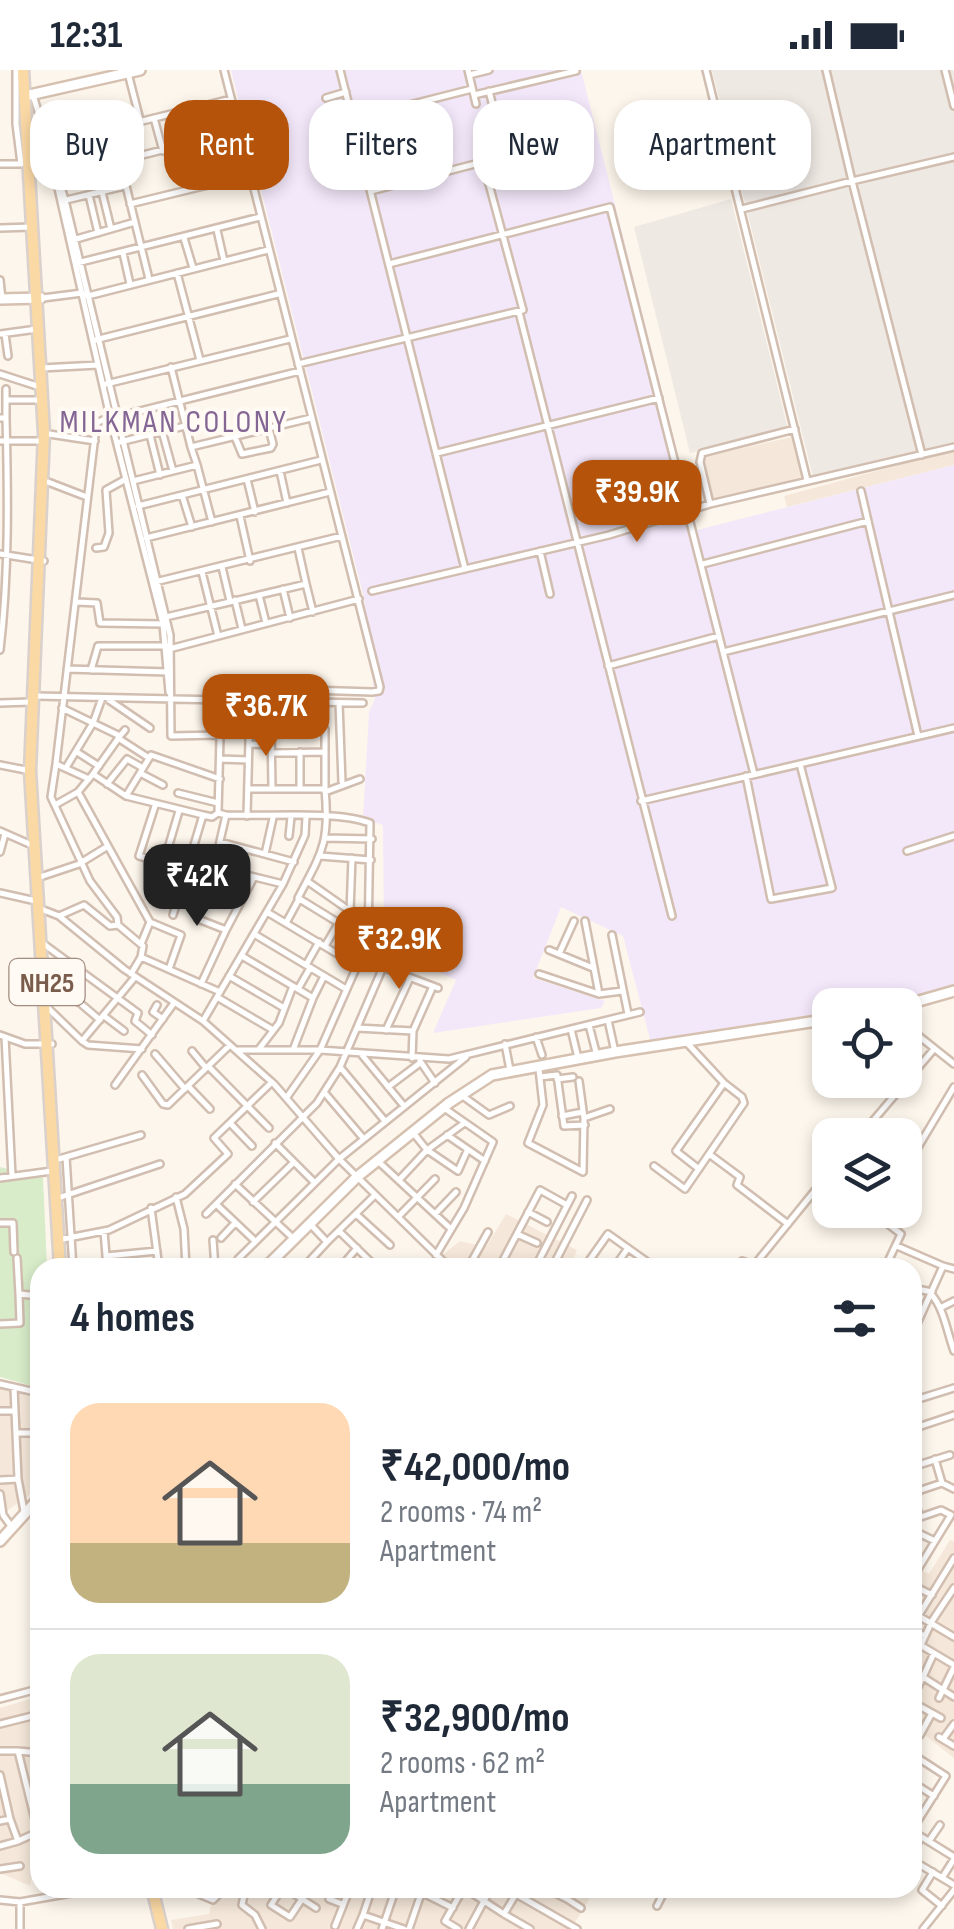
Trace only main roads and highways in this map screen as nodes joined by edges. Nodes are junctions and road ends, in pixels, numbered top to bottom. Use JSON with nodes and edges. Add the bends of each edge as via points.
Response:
{"nodes":[{"id":1,"x":23,"y":70,"type":"edge"},
{"id":2,"x":140,"y":70,"type":"edge"},
{"id":3,"x":124,"y":71,"type":"edge"},
{"id":4,"x":25,"y":95,"type":"junction"},
{"id":5,"x":39,"y":298,"type":"junction"},
{"id":6,"x":1,"y":299,"type":"edge"},
{"id":7,"x":44,"y":367,"type":"junction"},
{"id":8,"x":47,"y":438,"type":"junction"},
{"id":9,"x":42,"y":561,"type":"junction"},
{"id":10,"x":32,"y":772,"type":"junction"},
{"id":11,"x":40,"y":905,"type":"junction"},
{"id":12,"x":954,"y":994,"type":"edge"},
{"id":13,"x":922,"y":1002,"type":"edge"},
{"id":14,"x":812,"y":1024,"type":"edge"},
{"id":15,"x":812,"y":1024,"type":"edge"},
{"id":16,"x":49,"y":1044,"type":"junction"},
{"id":17,"x":597,"y":1057,"type":"junction"},
{"id":18,"x":358,"y":1178,"type":"junction"},
{"id":19,"x":62,"y":1199,"type":"junction"},
{"id":20,"x":62,"y":1258,"type":"edge"},
{"id":21,"x":64,"y":1258,"type":"edge"},
{"id":22,"x":277,"y":1258,"type":"edge"},
{"id":23,"x":278,"y":1258,"type":"edge"},
{"id":24,"x":12,"y":1522,"type":"edge"},
{"id":25,"x":0,"y":1538,"type":"edge"},
{"id":26,"x":151,"y":1898,"type":"edge"},
{"id":27,"x":159,"y":1929,"type":"edge"}],
"edges":[{"from":1,"to":4,"type":"main road","number":"NH25"},
{"from":2,"to":3,"type":"main road"},
{"from":3,"to":4,"type":"main road"},
{"from":4,"to":5,"type":"main road","number":"NH25"},
{"from":4,"to":5,"type":"main road","number":"NH25"},
{"from":5,"to":6,"type":"main road"},
{"from":5,"to":7,"type":"main road","number":"NH25"},
{"from":5,"to":7,"type":"main road","number":"NH25"},
{"from":7,"to":8,"type":"main road","number":"NH25"},
{"from":7,"to":8,"type":"main road","number":"NH25"},
{"from":8,"to":9,"type":"main road","number":"NH25"},
{"from":8,"to":9,"type":"main road","number":"NH25"},
{"from":9,"to":10,"type":"main road","number":"NH25","via":[[30,700]]},
{"from":10,"to":11,"type":"main road","number":"NH25"},
{"from":10,"to":11,"type":"main road","number":"NH25"},
{"from":11,"to":16,"type":"main road","number":"NH25"},
{"from":11,"to":16,"type":"main road","number":"NH25"},
{"from":12,"to":13,"type":"main road"},
{"from":14,"to":17,"type":"main road"},
{"from":15,"to":17,"type":"main road"},
{"from":16,"to":19,"type":"main road","number":"NH25"},
{"from":17,"to":18,"type":"main road","via":[[494,1079]]},
{"from":17,"to":18,"type":"main road","via":[[492,1075]]},
{"from":18,"to":22,"type":"main road"},
{"from":18,"to":23,"type":"main road"},
{"from":19,"to":20,"type":"main road","number":"NH25"},
{"from":19,"to":21,"type":"main road","number":"NH25"},
{"from":24,"to":25,"type":"main road"},
{"from":26,"to":27,"type":"main road"}]}
